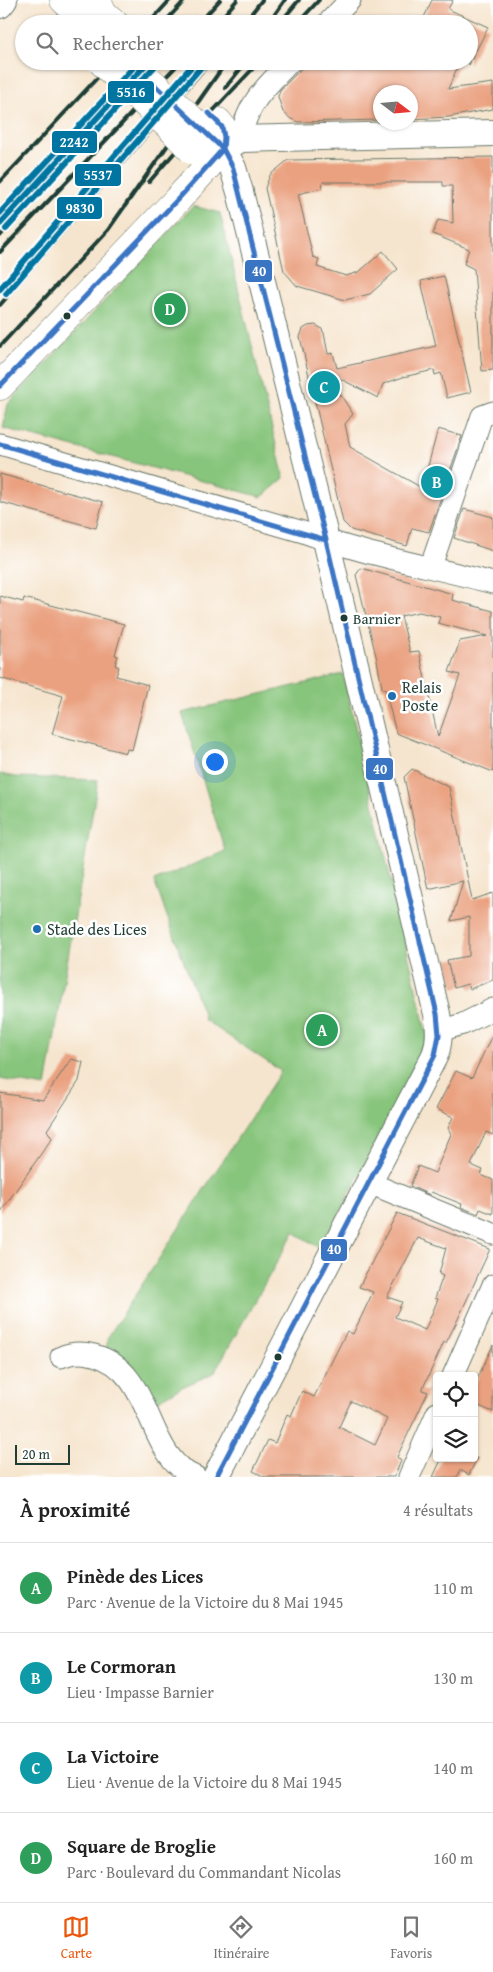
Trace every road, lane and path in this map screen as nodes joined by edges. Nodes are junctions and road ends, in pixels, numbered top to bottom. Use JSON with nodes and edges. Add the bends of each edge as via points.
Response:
{"nodes":[{"id":1,"x":4,"y":0,"type":"edge"},
{"id":2,"x":97,"y":0,"type":"edge"},
{"id":3,"x":350,"y":0,"type":"edge"},
{"id":4,"x":0,"y":4,"type":"edge"},
{"id":5,"x":56,"y":9,"type":"edge"},
{"id":6,"x":69,"y":15,"type":"edge"},
{"id":7,"x":105,"y":15,"type":"edge"},
{"id":8,"x":336,"y":15,"type":"edge"},
{"id":9,"x":110,"y":70,"type":"edge"},
{"id":10,"x":139,"y":70,"type":"edge"},
{"id":11,"x":161,"y":70,"type":"edge"},
{"id":12,"x":283,"y":70,"type":"edge"},
{"id":13,"x":493,"y":133,"type":"edge"},
{"id":14,"x":216,"y":139,"type":"junction"},
{"id":15,"x":0,"y":386,"type":"edge"},
{"id":16,"x":493,"y":412,"type":"edge"},
{"id":17,"x":0,"y":444,"type":"edge"},
{"id":18,"x":326,"y":540,"type":"junction"},
{"id":19,"x":431,"y":566,"type":"junction"},
{"id":20,"x":493,"y":583,"type":"edge"},
{"id":21,"x":493,"y":1009,"type":"edge"},
{"id":22,"x":439,"y":1031,"type":"junction"},
{"id":23,"x":367,"y":1182,"type":"junction"},
{"id":24,"x":493,"y":1234,"type":"edge"},
{"id":25,"x":493,"y":1285,"type":"edge"},
{"id":26,"x":61,"y":1357,"type":"dead end"},
{"id":27,"x":455,"y":1372,"type":"edge"},
{"id":28,"x":435,"y":1417,"type":"edge"},
{"id":29,"x":196,"y":1477,"type":"edge"},
{"id":30,"x":216,"y":1477,"type":"edge"},
{"id":31,"x":409,"y":1477,"type":"edge"}],
"edges":[{"from":1,"to":4,"type":"street"},
{"from":2,"to":7,"type":"main road"},
{"from":3,"to":8,"type":"street"},
{"from":5,"to":6,"type":"main road"},
{"from":9,"to":14,"type":"main road","bridge":true,"via":[[174,131]]},
{"from":10,"to":14,"type":"main road","bridge":true},
{"from":11,"to":14,"type":"main road"},
{"from":12,"to":14,"type":"street","via":[[259,95],[243,123]]},
{"from":13,"to":14,"type":"street"},
{"from":14,"to":15,"type":"main road","via":[[196,158],[187,190]]},
{"from":14,"to":18,"type":"street","via":[[233,168],[240,192]]},
{"from":16,"to":19,"type":"street","via":[[482,416]]},
{"from":17,"to":18,"type":"street"},
{"from":18,"to":19,"type":"street"},
{"from":18,"to":22,"type":"street"},
{"from":19,"to":20,"type":"street"},
{"from":21,"to":22,"type":"street","via":[[463,1024]]},
{"from":22,"to":23,"type":"street","via":[[435,1055]]},
{"from":23,"to":24,"type":"street"},
{"from":23,"to":30,"type":"street"},
{"from":25,"to":27,"type":"street"},
{"from":26,"to":29,"type":"street","via":[[71,1353],[94,1355],[125,1374],[146,1407],[170,1456],[182,1470]]},
{"from":28,"to":31,"type":"street"}]}
